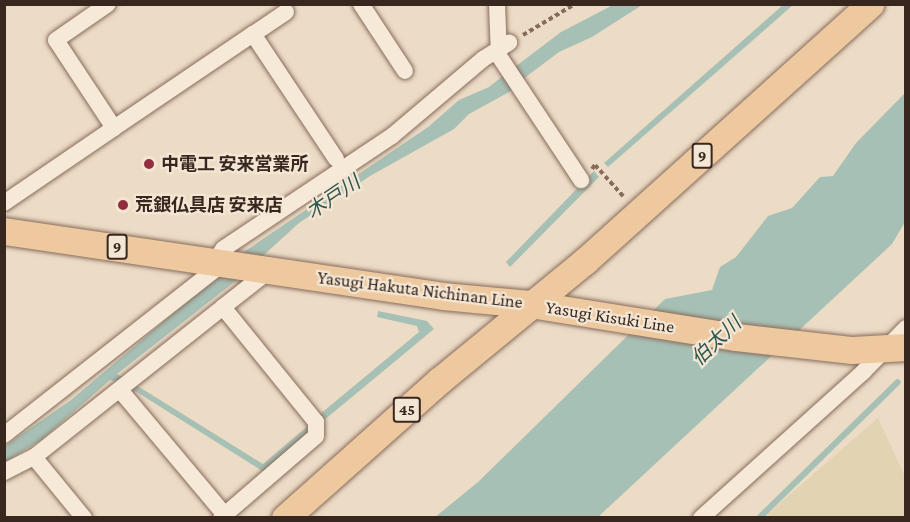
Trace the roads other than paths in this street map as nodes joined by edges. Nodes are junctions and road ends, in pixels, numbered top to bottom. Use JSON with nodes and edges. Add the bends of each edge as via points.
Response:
{"nodes":[{"id":1,"x":108,"y":4,"type":"edge"},
{"id":2,"x":361,"y":4,"type":"edge"},
{"id":3,"x":497,"y":4,"type":"edge"},
{"id":4,"x":870,"y":4,"type":"edge"},
{"id":5,"x":288,"y":7,"type":"edge"},
{"id":6,"x":253,"y":34,"type":"junction"},
{"id":7,"x":501,"y":50,"type":"junction"},
{"id":8,"x":405,"y":71,"type":"dead end"},
{"id":9,"x":114,"y":128,"type":"junction"},
{"id":10,"x":336,"y":159,"type":"dead end"},
{"id":11,"x":581,"y":180,"type":"dead end"},
{"id":12,"x":4,"y":203,"type":"edge"},
{"id":13,"x":4,"y":231,"type":"edge"},
{"id":14,"x":223,"y":262,"type":"junction"},
{"id":15,"x":265,"y":269,"type":"junction"},
{"id":16,"x":530,"y":304,"type":"junction"},
{"id":17,"x":223,"y":307,"type":"junction"},
{"id":18,"x":906,"y":328,"type":"edge"},
{"id":19,"x":895,"y":349,"type":"edge"},
{"id":20,"x":120,"y":390,"type":"junction"},
{"id":21,"x":4,"y":435,"type":"edge"},
{"id":22,"x":34,"y":457,"type":"junction"},
{"id":23,"x":4,"y":472,"type":"edge"},
{"id":24,"x":223,"y":516,"type":"edge"},
{"id":25,"x":84,"y":518,"type":"edge"},
{"id":26,"x":285,"y":518,"type":"edge"},
{"id":27,"x":701,"y":518,"type":"edge"}],
"edges":[{"from":1,"to":9,"type":"street","via":[[56,40]]},
{"from":2,"to":8,"type":"street"},
{"from":3,"to":7,"type":"street"},
{"from":4,"to":16,"type":"main road","name":"Yasugi Hakuta Nichinan Line","number":"9","via":[[585,261]]},
{"from":5,"to":6,"type":"street"},
{"from":6,"to":9,"type":"street"},
{"from":6,"to":10,"type":"street"},
{"from":7,"to":11,"type":"street","via":[[526,98]]},
{"from":7,"to":14,"type":"street","via":[[392,136],[223,249]]},
{"from":9,"to":12,"type":"street"},
{"from":13,"to":14,"type":"main road","name":"Yasugi Hakuta Nichinan Line","number":"9"},
{"from":14,"to":15,"type":"main road","name":"Yasugi Hakuta Nichinan Line","number":"9"},
{"from":14,"to":21,"type":"street"},
{"from":15,"to":16,"type":"main road","name":"Yasugi Hakuta Nichinan Line","number":"9","via":[[443,296]]},
{"from":15,"to":17,"type":"street"},
{"from":16,"to":19,"type":"main road","name":"Yasugi Kisuki Line","via":[[852,350]]},
{"from":16,"to":26,"type":"main road","name":"Yasugi Kisuki Line","number":"45"},
{"from":17,"to":20,"type":"street"},
{"from":17,"to":24,"type":"street","via":[[316,422],[316,436]]},
{"from":18,"to":19,"type":"street"},
{"from":19,"to":27,"type":"street"},
{"from":20,"to":22,"type":"street"},
{"from":20,"to":24,"type":"street"},
{"from":22,"to":23,"type":"street"},
{"from":22,"to":25,"type":"street"}]}
